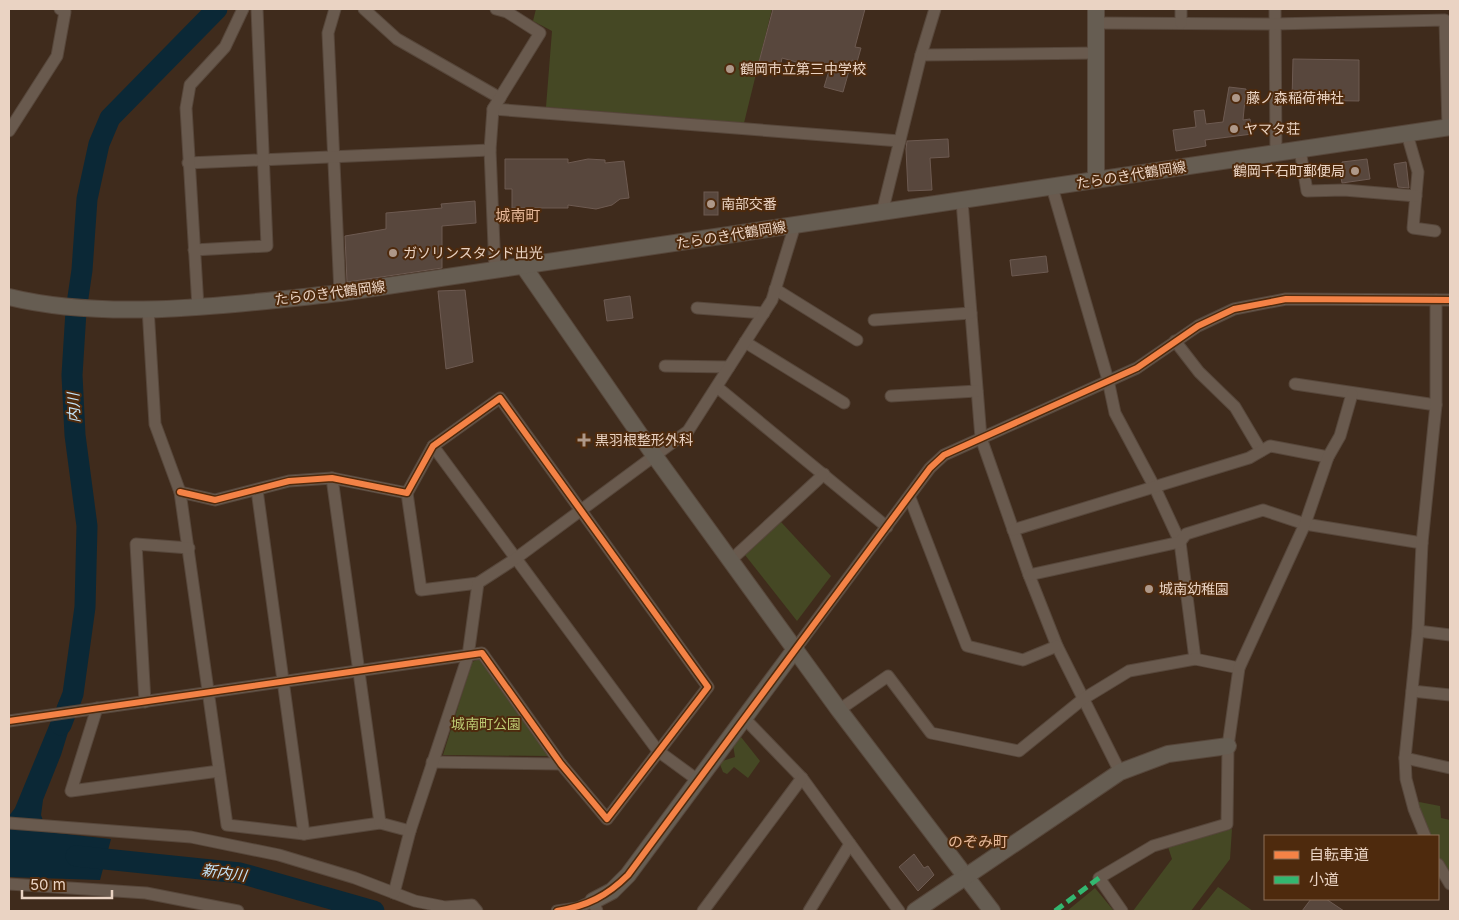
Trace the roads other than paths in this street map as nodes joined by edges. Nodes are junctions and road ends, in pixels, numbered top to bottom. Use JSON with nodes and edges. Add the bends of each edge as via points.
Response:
{"nodes":[{"id":1,"x":243,"y":9,"type":"edge"},
{"id":2,"x":257,"y":9,"type":"edge"},
{"id":3,"x":335,"y":9,"type":"edge"},
{"id":4,"x":364,"y":9,"type":"edge"},
{"id":5,"x":496,"y":9,"type":"edge"},
{"id":6,"x":935,"y":9,"type":"edge"},
{"id":7,"x":1181,"y":9,"type":"edge"},
{"id":8,"x":1275,"y":9,"type":"edge"},
{"id":9,"x":64,"y":10,"type":"edge"},
{"id":10,"x":1445,"y":14,"type":"edge"},
{"id":11,"x":1096,"y":16,"type":"edge"},
{"id":12,"x":1181,"y":23,"type":"junction"},
{"id":13,"x":1274,"y":24,"type":"junction"},
{"id":14,"x":1096,"y":54,"type":"junction"},
{"id":15,"x":921,"y":55,"type":"junction"},
{"id":16,"x":500,"y":98,"type":"junction"},
{"id":17,"x":493,"y":109,"type":"junction"},
{"id":18,"x":1449,"y":127,"type":"edge"},
{"id":19,"x":9,"y":131,"type":"edge"},
{"id":20,"x":1407,"y":134,"type":"junction"},
{"id":21,"x":900,"y":142,"type":"junction"},
{"id":22,"x":490,"y":150,"type":"junction"},
{"id":23,"x":1300,"y":150,"type":"junction"},
{"id":24,"x":1276,"y":154,"type":"junction"},
{"id":25,"x":333,"y":157,"type":"junction"},
{"id":26,"x":264,"y":160,"type":"junction"},
{"id":27,"x":188,"y":164,"type":"junction"},
{"id":28,"x":1096,"y":180,"type":"junction"},
{"id":29,"x":1052,"y":187,"type":"junction"},
{"id":30,"x":1416,"y":196,"type":"junction"},
{"id":31,"x":962,"y":201,"type":"junction"},
{"id":32,"x":882,"y":213,"type":"junction"},
{"id":33,"x":795,"y":225,"type":"junction"},
{"id":34,"x":1434,"y":231,"type":"dead end"},
{"id":35,"x":194,"y":250,"type":"junction"},
{"id":36,"x":524,"y":266,"type":"junction"},
{"id":37,"x":495,"y":270,"type":"junction"},
{"id":38,"x":775,"y":290,"type":"junction"},
{"id":39,"x":340,"y":293,"type":"junction"},
{"id":40,"x":9,"y":297,"type":"edge"},
{"id":41,"x":1436,"y":300,"type":"junction"},
{"id":42,"x":1450,"y":300,"type":"edge"},
{"id":43,"x":198,"y":307,"type":"junction"},
{"id":44,"x":148,"y":308,"type":"junction"},
{"id":45,"x":697,"y":308,"type":"dead end"},
{"id":46,"x":764,"y":313,"type":"junction"},
{"id":47,"x":971,"y":313,"type":"junction"},
{"id":48,"x":874,"y":320,"type":"dead end"},
{"id":49,"x":857,"y":340,"type":"dead end"},
{"id":50,"x":1175,"y":341,"type":"junction"},
{"id":51,"x":745,"y":342,"type":"junction"},
{"id":52,"x":665,"y":366,"type":"dead end"},
{"id":53,"x":729,"y":367,"type":"junction"},
{"id":54,"x":1108,"y":380,"type":"junction"},
{"id":55,"x":1295,"y":384,"type":"dead end"},
{"id":56,"x":717,"y":387,"type":"junction"},
{"id":57,"x":977,"y":391,"type":"junction"},
{"id":58,"x":1352,"y":394,"type":"junction"},
{"id":59,"x":891,"y":396,"type":"dead end"},
{"id":60,"x":844,"y":403,"type":"dead end"},
{"id":61,"x":1436,"y":405,"type":"junction"},
{"id":62,"x":981,"y":438,"type":"junction"},
{"id":63,"x":434,"y":446,"type":"junction"},
{"id":64,"x":1261,"y":451,"type":"junction"},
{"id":65,"x":654,"y":455,"type":"junction"},
{"id":66,"x":1328,"y":457,"type":"junction"},
{"id":67,"x":824,"y":474,"type":"junction"},
{"id":68,"x":332,"y":478,"type":"junction"},
{"id":69,"x":1155,"y":488,"type":"junction"},
{"id":70,"x":256,"y":490,"type":"junction"},
{"id":71,"x":180,"y":492,"type":"junction"},
{"id":72,"x":407,"y":493,"type":"junction"},
{"id":73,"x":910,"y":498,"type":"junction"},
{"id":74,"x":580,"y":510,"type":"junction"},
{"id":75,"x":1305,"y":524,"type":"junction"},
{"id":76,"x":887,"y":527,"type":"junction"},
{"id":77,"x":1013,"y":530,"type":"junction"},
{"id":78,"x":1180,"y":542,"type":"junction"},
{"id":79,"x":1422,"y":542,"type":"junction"},
{"id":80,"x":189,"y":548,"type":"junction"},
{"id":81,"x":514,"y":559,"type":"junction"},
{"id":82,"x":731,"y":560,"type":"junction"},
{"id":83,"x":1029,"y":575,"type":"junction"},
{"id":84,"x":478,"y":583,"type":"junction"},
{"id":85,"x":1418,"y":631,"type":"junction"},
{"id":86,"x":1450,"y":635,"type":"edge"},
{"id":87,"x":1057,"y":646,"type":"junction"},
{"id":88,"x":796,"y":648,"type":"junction"},
{"id":89,"x":468,"y":656,"type":"junction"},
{"id":90,"x":1195,"y":659,"type":"junction"},
{"id":91,"x":1239,"y":668,"type":"junction"},
{"id":92,"x":359,"y":672,"type":"junction"},
{"id":93,"x":283,"y":682,"type":"junction"},
{"id":94,"x":1412,"y":691,"type":"junction"},
{"id":95,"x":208,"y":693,"type":"junction"},
{"id":96,"x":1450,"y":695,"type":"edge"},
{"id":97,"x":1083,"y":699,"type":"junction"},
{"id":98,"x":144,"y":702,"type":"junction"},
{"id":99,"x":97,"y":708,"type":"junction"},
{"id":100,"x":840,"y":710,"type":"junction"},
{"id":101,"x":745,"y":719,"type":"junction"},
{"id":102,"x":9,"y":720,"type":"edge"},
{"id":103,"x":1228,"y":746,"type":"junction"},
{"id":104,"x":658,"y":751,"type":"junction"},
{"id":105,"x":1405,"y":758,"type":"junction"},
{"id":106,"x":432,"y":762,"type":"junction"},
{"id":107,"x":561,"y":764,"type":"junction"},
{"id":108,"x":1450,"y":768,"type":"edge"},
{"id":109,"x":219,"y":771,"type":"junction"},
{"id":110,"x":1120,"y":772,"type":"junction"},
{"id":111,"x":802,"y":778,"type":"junction"},
{"id":112,"x":699,"y":781,"type":"junction"},
{"id":113,"x":380,"y":823,"type":"junction"},
{"id":114,"x":9,"y":824,"type":"edge"},
{"id":115,"x":410,"y":831,"type":"junction"},
{"id":116,"x":304,"y":834,"type":"junction"},
{"id":117,"x":1425,"y":835,"type":"edge"},
{"id":118,"x":850,"y":844,"type":"junction"},
{"id":119,"x":1439,"y":866,"type":"edge"},
{"id":120,"x":966,"y":878,"type":"junction"},
{"id":121,"x":9,"y":884,"type":"edge"},
{"id":122,"x":1450,"y":884,"type":"edge"},
{"id":123,"x":394,"y":893,"type":"junction"},
{"id":124,"x":595,"y":906,"type":"edge"},
{"id":125,"x":238,"y":911,"type":"edge"},
{"id":126,"x":477,"y":911,"type":"edge"},
{"id":127,"x":557,"y":911,"type":"edge"},
{"id":128,"x":703,"y":911,"type":"edge"},
{"id":129,"x":809,"y":911,"type":"edge"},
{"id":130,"x":898,"y":911,"type":"edge"},
{"id":131,"x":915,"y":911,"type":"edge"},
{"id":132,"x":992,"y":911,"type":"edge"},
{"id":133,"x":1122,"y":911,"type":"edge"}],
"edges":[{"from":1,"to":27,"type":"street","via":[[225,47],[190,85],[186,108]]},
{"from":2,"to":26,"type":"street"},
{"from":3,"to":25,"type":"street","via":[[328,33]]},
{"from":4,"to":16,"type":"street","via":[[397,38]]},
{"from":5,"to":16,"type":"street","via":[[507,12],[540,34]]},
{"from":6,"to":15,"type":"street"},
{"from":7,"to":12,"type":"street"},
{"from":8,"to":13,"type":"street"},
{"from":9,"to":19,"type":"street","via":[[57,56]]},
{"from":10,"to":13,"type":"street"},
{"from":10,"to":18,"type":"street"},
{"from":11,"to":12,"type":"street"},
{"from":11,"to":14,"type":"street"},
{"from":12,"to":13,"type":"street"},
{"from":13,"to":24,"type":"street"},
{"from":14,"to":15,"type":"street"},
{"from":14,"to":28,"type":"street"},
{"from":15,"to":21,"type":"street"},
{"from":16,"to":17,"type":"street"},
{"from":17,"to":21,"type":"street"},
{"from":17,"to":22,"type":"street"},
{"from":18,"to":20,"type":"street","name":"たらのき代鶴岡線"},
{"from":20,"to":23,"type":"street","name":"たらのき代鶴岡線"},
{"from":20,"to":30,"type":"street","via":[[1418,172]]},
{"from":21,"to":32,"type":"street"},
{"from":22,"to":25,"type":"street"},
{"from":22,"to":37,"type":"street"},
{"from":23,"to":24,"type":"street","name":"たらのき代鶴岡線"},
{"from":23,"to":30,"type":"street","via":[[1307,191],[1344,190]]},
{"from":24,"to":28,"type":"street","name":"たらのき代鶴岡線"},
{"from":25,"to":26,"type":"street"},
{"from":25,"to":39,"type":"street"},
{"from":26,"to":27,"type":"street"},
{"from":26,"to":35,"type":"street","via":[[267,246]]},
{"from":27,"to":35,"type":"street"},
{"from":28,"to":29,"type":"street","name":"たらのき代鶴岡線"},
{"from":29,"to":31,"type":"street","name":"たらのき代鶴岡線"},
{"from":29,"to":54,"type":"street"},
{"from":30,"to":34,"type":"street","via":[[1413,228]]},
{"from":31,"to":32,"type":"street","name":"たらのき代鶴岡線"},
{"from":31,"to":47,"type":"street"},
{"from":32,"to":33,"type":"street","name":"たらのき代鶴岡線"},
{"from":33,"to":36,"type":"street","name":"たらのき代鶴岡線"},
{"from":33,"to":38,"type":"street"},
{"from":35,"to":43,"type":"street"},
{"from":36,"to":37,"type":"street","name":"たらのき代鶴岡線"},
{"from":36,"to":65,"type":"street"},
{"from":37,"to":39,"type":"street","name":"たらのき代鶴岡線"},
{"from":38,"to":46,"type":"street"},
{"from":38,"to":49,"type":"street"},
{"from":39,"to":43,"type":"street","name":"たらのき代鶴岡線"},
{"from":40,"to":44,"type":"street","name":"たらのき代鶴岡線","via":[[67,307]]},
{"from":41,"to":42,"type":"street"},
{"from":41,"to":50,"type":"street","via":[[1286,299],[1234,309]]},
{"from":41,"to":61,"type":"street"},
{"from":43,"to":44,"type":"street","name":"たらのき代鶴岡線"},
{"from":44,"to":71,"type":"street","via":[[155,424]]},
{"from":45,"to":46,"type":"street"},
{"from":46,"to":51,"type":"street"},
{"from":47,"to":48,"type":"street"},
{"from":47,"to":57,"type":"street"},
{"from":50,"to":54,"type":"street","via":[[1137,368]]},
{"from":50,"to":64,"type":"street","via":[[1199,372],[1235,407]]},
{"from":51,"to":53,"type":"street"},
{"from":51,"to":60,"type":"street"},
{"from":52,"to":53,"type":"street"},
{"from":53,"to":56,"type":"street"},
{"from":54,"to":62,"type":"street"},
{"from":54,"to":69,"type":"street","via":[[1115,413]]},
{"from":55,"to":58,"type":"street"},
{"from":56,"to":65,"type":"street","via":[[688,431]]},
{"from":56,"to":67,"type":"street"},
{"from":57,"to":59,"type":"street"},
{"from":57,"to":62,"type":"street"},
{"from":58,"to":61,"type":"street"},
{"from":58,"to":66,"type":"street","via":[[1340,436]]},
{"from":61,"to":79,"type":"street"},
{"from":62,"to":73,"type":"street","via":[[944,455],[930,468]]},
{"from":62,"to":77,"type":"street"},
{"from":63,"to":72,"type":"street"},
{"from":63,"to":74,"type":"street","via":[[500,398]]},
{"from":63,"to":81,"type":"street"},
{"from":64,"to":66,"type":"street","via":[[1270,446]]},
{"from":64,"to":69,"type":"street"},
{"from":65,"to":74,"type":"street"},
{"from":65,"to":82,"type":"street"},
{"from":66,"to":75,"type":"street"},
{"from":67,"to":76,"type":"street"},
{"from":67,"to":82,"type":"street"},
{"from":68,"to":70,"type":"street","via":[[288,481]]},
{"from":68,"to":72,"type":"street"},
{"from":68,"to":92,"type":"street"},
{"from":69,"to":77,"type":"street"},
{"from":69,"to":78,"type":"street"},
{"from":70,"to":71,"type":"street","via":[[215,500]]},
{"from":70,"to":93,"type":"street"},
{"from":71,"to":80,"type":"street"},
{"from":72,"to":84,"type":"street","via":[[421,590]]},
{"from":73,"to":76,"type":"street"},
{"from":73,"to":87,"type":"street","via":[[967,646],[1022,660]]},
{"from":74,"to":81,"type":"street"},
{"from":74,"to":104,"type":"street","via":[[708,687]]},
{"from":75,"to":78,"type":"street","via":[[1263,510],[1186,534]]},
{"from":75,"to":79,"type":"street"},
{"from":75,"to":91,"type":"street"},
{"from":76,"to":88,"type":"street"},
{"from":77,"to":83,"type":"street"},
{"from":78,"to":83,"type":"street"},
{"from":78,"to":90,"type":"street"},
{"from":79,"to":85,"type":"street"},
{"from":80,"to":95,"type":"street"},
{"from":80,"to":98,"type":"street","via":[[136,544]]},
{"from":81,"to":84,"type":"street"},
{"from":81,"to":104,"type":"street"},
{"from":82,"to":88,"type":"street"},
{"from":83,"to":87,"type":"street"},
{"from":84,"to":89,"type":"street"},
{"from":85,"to":86,"type":"street"},
{"from":85,"to":94,"type":"street"},
{"from":87,"to":97,"type":"street"},
{"from":88,"to":100,"type":"street"},
{"from":88,"to":101,"type":"street"},
{"from":89,"to":92,"type":"street"},
{"from":89,"to":106,"type":"street"},
{"from":89,"to":107,"type":"street","via":[[482,653]]},
{"from":90,"to":91,"type":"street"},
{"from":90,"to":97,"type":"street","via":[[1129,671]]},
{"from":91,"to":103,"type":"street"},
{"from":92,"to":93,"type":"street"},
{"from":92,"to":113,"type":"street"},
{"from":93,"to":95,"type":"street"},
{"from":93,"to":116,"type":"street"},
{"from":94,"to":96,"type":"street"},
{"from":94,"to":105,"type":"street"},
{"from":95,"to":98,"type":"street"},
{"from":95,"to":109,"type":"street"},
{"from":97,"to":100,"type":"street","via":[[1019,751],[931,733],[888,676]]},
{"from":97,"to":110,"type":"street"},
{"from":98,"to":99,"type":"street"},
{"from":99,"to":102,"type":"street"},
{"from":99,"to":109,"type":"street","via":[[71,791]]},
{"from":100,"to":120,"type":"street"},
{"from":101,"to":111,"type":"street"},
{"from":101,"to":112,"type":"street"},
{"from":103,"to":110,"type":"street","via":[[1168,754]]},
{"from":103,"to":133,"type":"street","via":[[1228,824],[1153,846],[1100,878]]},
{"from":104,"to":107,"type":"street","via":[[607,819]]},
{"from":104,"to":112,"type":"street"},
{"from":105,"to":108,"type":"street"},
{"from":105,"to":117,"type":"street","via":[[1406,779]]},
{"from":106,"to":107,"type":"street"},
{"from":106,"to":115,"type":"street"},
{"from":109,"to":116,"type":"street","via":[[227,825]]},
{"from":110,"to":120,"type":"street"},
{"from":111,"to":118,"type":"street"},
{"from":111,"to":128,"type":"street"},
{"from":112,"to":124,"type":"street","via":[[628,874]]},
{"from":113,"to":115,"type":"street"},
{"from":113,"to":116,"type":"street"},
{"from":114,"to":123,"type":"street","via":[[191,837],[279,855]]},
{"from":115,"to":123,"type":"street"},
{"from":118,"to":129,"type":"street"},
{"from":118,"to":130,"type":"street"},
{"from":119,"to":122,"type":"street"},
{"from":120,"to":131,"type":"street"},
{"from":120,"to":132,"type":"street"},
{"from":121,"to":125,"type":"street","via":[[146,893]]},
{"from":123,"to":126,"type":"street","via":[[415,901],[445,906],[472,905]]},
{"from":124,"to":127,"type":"street"}]}
